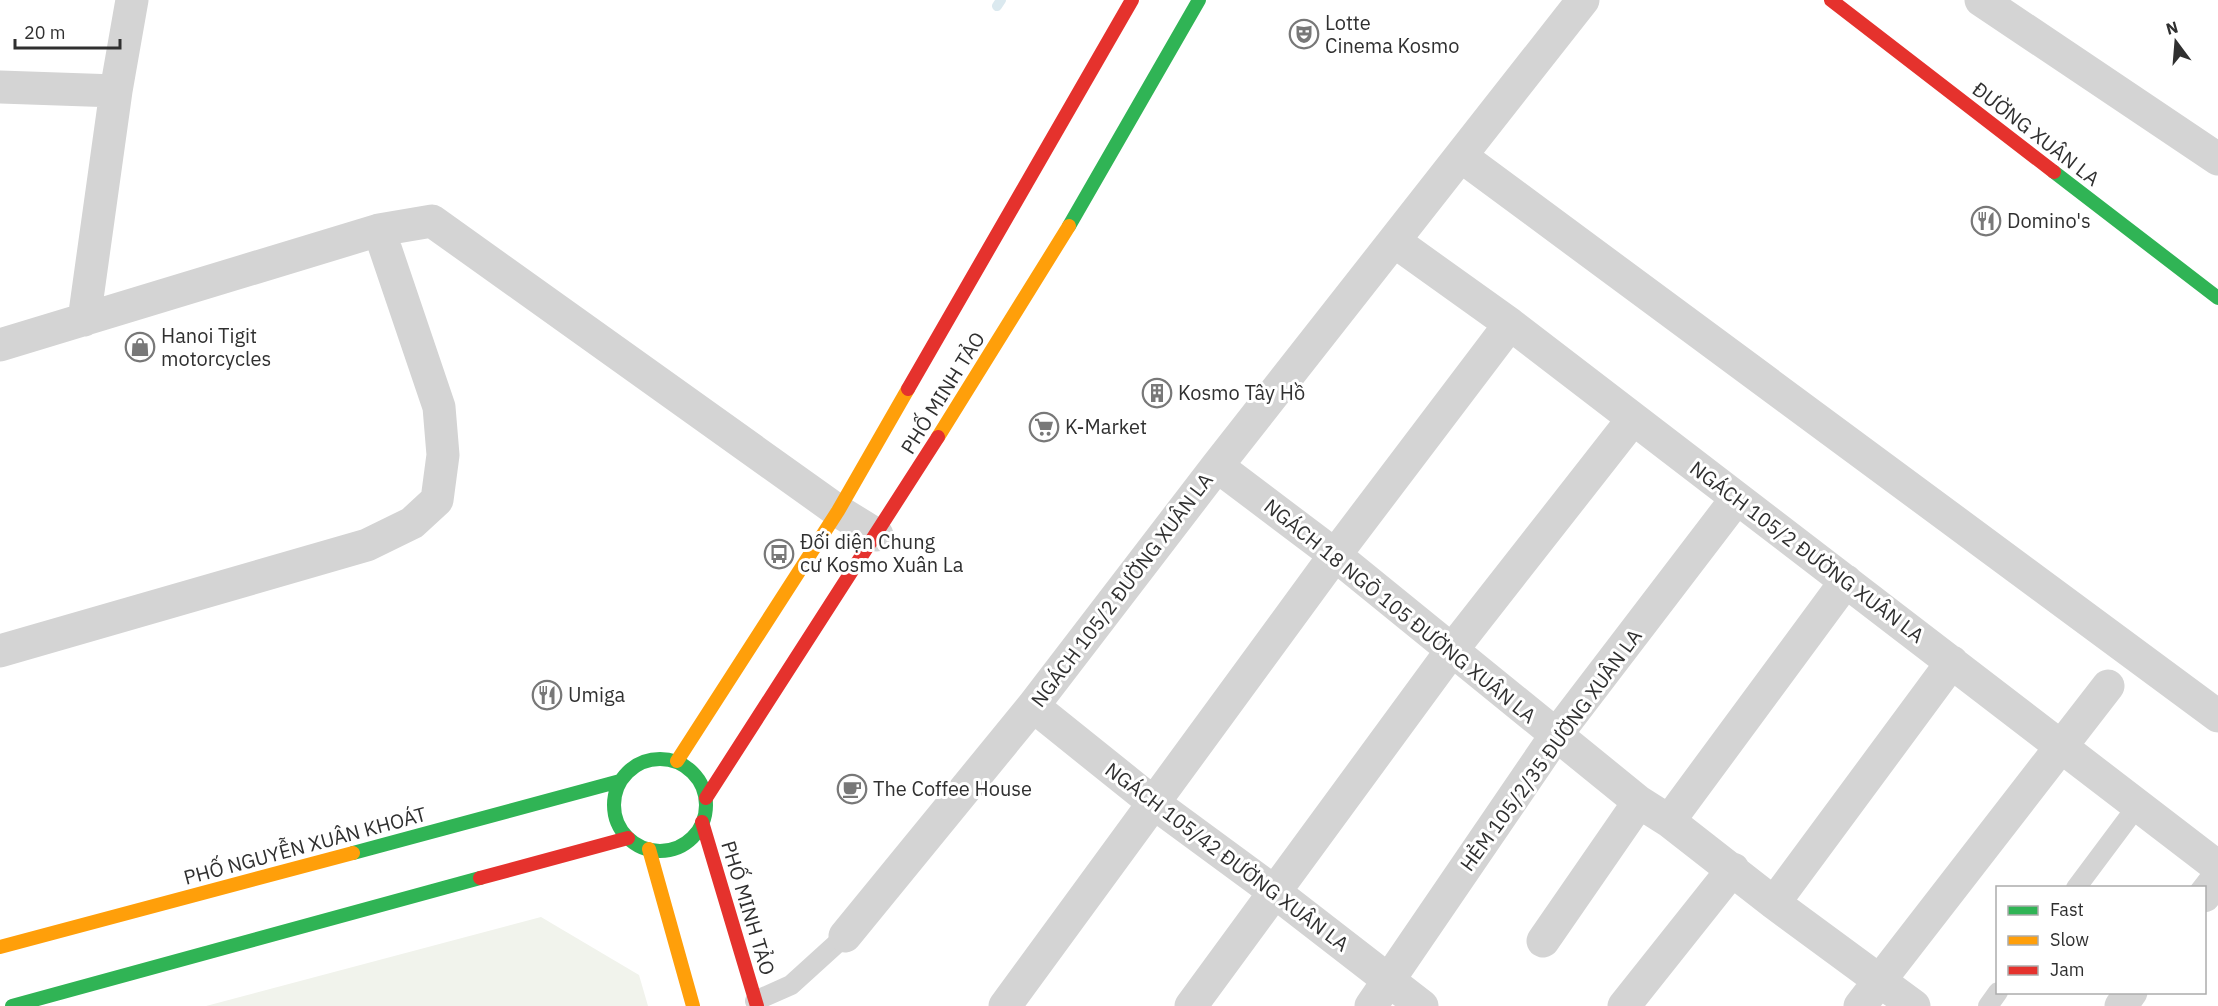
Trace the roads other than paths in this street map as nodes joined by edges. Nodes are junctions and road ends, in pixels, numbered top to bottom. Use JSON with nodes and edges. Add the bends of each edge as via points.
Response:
{"nodes":[{"id":1,"x":132,"y":0,"type":"edge"},
{"id":2,"x":1132,"y":0,"type":"edge"},
{"id":3,"x":1199,"y":0,"type":"edge"},
{"id":4,"x":1582,"y":0,"type":"edge"},
{"id":5,"x":1831,"y":0,"type":"edge"},
{"id":6,"x":1980,"y":0,"type":"edge"},
{"id":7,"x":0,"y":87,"type":"edge"},
{"id":8,"x":116,"y":91,"type":"junction"},
{"id":9,"x":1462,"y":157,"type":"junction"},
{"id":10,"x":2218,"y":159,"type":"edge"},
{"id":11,"x":379,"y":230,"type":"junction"},
{"id":12,"x":1394,"y":241,"type":"junction"},
{"id":13,"x":2218,"y":298,"type":"edge"},
{"id":14,"x":84,"y":320,"type":"junction"},
{"id":15,"x":1510,"y":324,"type":"junction"},
{"id":16,"x":0,"y":345,"type":"edge"},
{"id":17,"x":1633,"y":419,"type":"junction"},
{"id":18,"x":1217,"y":466,"type":"junction"},
{"id":19,"x":1737,"y":498,"type":"junction"},
{"id":20,"x":838,"y":511,"type":"junction"},
{"id":21,"x":877,"y":535,"type":"junction"},
{"id":22,"x":1335,"y":555,"type":"junction"},
{"id":23,"x":1845,"y":581,"type":"junction"},
{"id":24,"x":1452,"y":650,"type":"junction"},
{"id":25,"x":0,"y":651,"type":"edge"},
{"id":26,"x":1952,"y":662,"type":"junction"},
{"id":27,"x":2108,"y":686,"type":"dead end"},
{"id":28,"x":1033,"y":706,"type":"junction"},
{"id":29,"x":2218,"y":716,"type":"edge"},
{"id":30,"x":1556,"y":735,"type":"junction"},
{"id":31,"x":2061,"y":747,"type":"junction"},
{"id":32,"x":677,"y":761,"type":"junction"},
{"id":33,"x":620,"y":782,"type":"junction"},
{"id":34,"x":706,"y":798,"type":"junction"},
{"id":35,"x":1639,"y":802,"type":"junction"},
{"id":36,"x":1155,"y":804,"type":"junction"},
{"id":37,"x":2138,"y":805,"type":"junction"},
{"id":38,"x":1670,"y":821,"type":"junction"},
{"id":39,"x":702,"y":822,"type":"junction"},
{"id":40,"x":628,"y":838,"type":"junction"},
{"id":41,"x":649,"y":849,"type":"junction"},
{"id":42,"x":2218,"y":867,"type":"edge"},
{"id":43,"x":1733,"y":869,"type":"junction"},
{"id":44,"x":2218,"y":878,"type":"edge"},
{"id":45,"x":2077,"y":886,"type":"edge"},
{"id":46,"x":1276,"y":893,"type":"junction"},
{"id":47,"x":2206,"y":895,"type":"edge"},
{"id":48,"x":1774,"y":903,"type":"junction"},
{"id":49,"x":845,"y":936,"type":"joint"},
{"id":50,"x":1543,"y":941,"type":"dead end"},
{"id":51,"x":0,"y":947,"type":"edge"},
{"id":52,"x":1880,"y":980,"type":"junction"},
{"id":53,"x":1380,"y":994,"type":"edge"},
{"id":54,"x":1997,"y":994,"type":"edge"},
{"id":55,"x":2130,"y":994,"type":"edge"},
{"id":56,"x":756,"y":1003,"type":"edge"},
{"id":57,"x":12,"y":1006,"type":"edge"},
{"id":58,"x":693,"y":1006,"type":"edge"},
{"id":59,"x":1005,"y":1006,"type":"edge"},
{"id":60,"x":1191,"y":1006,"type":"edge"},
{"id":61,"x":1422,"y":1006,"type":"edge"},
{"id":62,"x":1624,"y":1006,"type":"edge"},
{"id":63,"x":1860,"y":1006,"type":"edge"},
{"id":64,"x":1914,"y":1006,"type":"edge"},
{"id":65,"x":1988,"y":1006,"type":"edge"},
{"id":66,"x":2121,"y":1006,"type":"edge"}],
"edges":[{"from":1,"to":8,"type":"street"},
{"from":2,"to":20,"type":"street","name":"PHỐ MINH TẢO"},
{"from":3,"to":21,"type":"street","name":"PHỐ MINH TẢO","via":[[1089,194]]},
{"from":4,"to":9,"type":"street","name":"NGÁCH 105/2 ĐƯỜNG XUÂN LA"},
{"from":5,"to":13,"type":"street","name":"ĐƯỜNG XUÂN LA"},
{"from":6,"to":10,"type":"street"},
{"from":7,"to":8,"type":"street"},
{"from":8,"to":14,"type":"street"},
{"from":9,"to":12,"type":"street","name":"NGÁCH 105/2 ĐƯỜNG XUÂN LA"},
{"from":9,"to":29,"type":"street"},
{"from":11,"to":14,"type":"street"},
{"from":11,"to":20,"type":"street","via":[[432,221]]},
{"from":11,"to":25,"type":"street","via":[[439,406],[443,455],[437,500],[412,523],[367,545]]},
{"from":12,"to":15,"type":"street","name":"NGÁCH 105/2 ĐƯỜNG XUÂN LA"},
{"from":12,"to":18,"type":"street","name":"NGÁCH 105/2 ĐƯỜNG XUÂN LA"},
{"from":14,"to":16,"type":"street"},
{"from":15,"to":17,"type":"street","name":"NGÁCH 105/2 ĐƯỜNG XUÂN LA"},
{"from":15,"to":22,"type":"street"},
{"from":17,"to":19,"type":"street","name":"NGÁCH 105/2 ĐƯỜNG XUÂN LA"},
{"from":17,"to":24,"type":"street"},
{"from":18,"to":22,"type":"street","name":"NGÁCH 18 NGÕ 105 ĐƯỜNG XUÂN LA"},
{"from":18,"to":28,"type":"street","name":"NGÁCH 105/2 ĐƯỜNG XUÂN LA"},
{"from":19,"to":23,"type":"street","name":"NGÁCH 105/2 ĐƯỜNG XUÂN LA"},
{"from":19,"to":30,"type":"street","name":"HẺM 105/2/35 ĐƯỜNG XUÂN LA"},
{"from":20,"to":21,"type":"street"},
{"from":20,"to":32,"type":"street","name":"PHỐ MINH TẢO"},
{"from":21,"to":34,"type":"street","name":"PHỐ MINH TẢO"},
{"from":22,"to":24,"type":"street","name":"NGÁCH 18 NGÕ 105 ĐƯỜNG XUÂN LA"},
{"from":22,"to":36,"type":"street"},
{"from":23,"to":26,"type":"street","name":"NGÁCH 105/2 ĐƯỜNG XUÂN LA"},
{"from":23,"to":38,"type":"street"},
{"from":24,"to":30,"type":"street","name":"NGÁCH 18 NGÕ 105 ĐƯỜNG XUÂN LA"},
{"from":24,"to":46,"type":"street"},
{"from":26,"to":31,"type":"street","name":"NGÁCH 105/2 ĐƯỜNG XUÂN LA"},
{"from":26,"to":48,"type":"street"},
{"from":27,"to":31,"type":"street"},
{"from":28,"to":36,"type":"street","name":"NGÁCH 105/42 ĐƯỜNG XUÂN LA"},
{"from":28,"to":49,"type":"street","name":"NGÁCH 105/2 ĐƯỜNG XUÂN LA"},
{"from":30,"to":35,"type":"street","name":"NGÁCH 18 NGÕ 105 ĐƯỜNG XUÂN LA"},
{"from":30,"to":53,"type":"street","name":"HẺM 105/2/35 ĐƯỜNG XUÂN LA"},
{"from":31,"to":37,"type":"street","name":"NGÁCH 105/2 ĐƯỜNG XUÂN LA"},
{"from":31,"to":52,"type":"street"},
{"from":32,"to":33,"type":"street","via":[[649,760],[635,766]]},
{"from":32,"to":34,"type":"street","via":[[696,776]]},
{"from":33,"to":40,"type":"street","via":[[614,802],[615,816]]},
{"from":33,"to":51,"type":"street","name":"PHỐ NGUYỄN XUÂN KHOÁT"},
{"from":34,"to":39,"type":"street"},
{"from":35,"to":38,"type":"street","name":"NGÁCH 18 NGÕ 105 ĐƯỜNG XUÂN LA"},
{"from":35,"to":50,"type":"street"},
{"from":36,"to":46,"type":"street","name":"NGÁCH 105/42 ĐƯỜNG XUÂN LA"},
{"from":36,"to":59,"type":"street"},
{"from":37,"to":42,"type":"street","name":"NGÁCH 105/2 ĐƯỜNG XUÂN LA"},
{"from":37,"to":45,"type":"lane"},
{"from":38,"to":43,"type":"street","name":"NGÁCH 18 NGÕ 105 ĐƯỜNG XUÂN LA"},
{"from":39,"to":41,"type":"street","via":[[689,841],[675,848]]},
{"from":39,"to":56,"type":"street","name":"PHỐ MINH TẢO"},
{"from":40,"to":41,"type":"street"},
{"from":40,"to":57,"type":"street"},
{"from":41,"to":58,"type":"street"},
{"from":43,"to":48,"type":"street","name":"NGÁCH 18 NGÕ 105 ĐƯỜNG XUÂN LA"},
{"from":43,"to":62,"type":"street"},
{"from":44,"to":47,"type":"street"},
{"from":46,"to":53,"type":"street","name":"NGÁCH 105/42 ĐƯỜNG XUÂN LA"},
{"from":46,"to":60,"type":"street"},
{"from":48,"to":52,"type":"street","name":"NGÁCH 18 NGÕ 105 ĐƯỜNG XUÂN LA"},
{"from":49,"to":56,"type":"lane","via":[[791,985]]},
{"from":52,"to":63,"type":"street"},
{"from":52,"to":64,"type":"street","name":"NGÁCH 18 NGÕ 105 ĐƯỜNG XUÂN LA"},
{"from":53,"to":61,"type":"street","name":"NGÁCH 105/42 ĐƯỜNG XUÂN LA"},
{"from":54,"to":65,"type":"lane"},
{"from":55,"to":66,"type":"street"}]}
